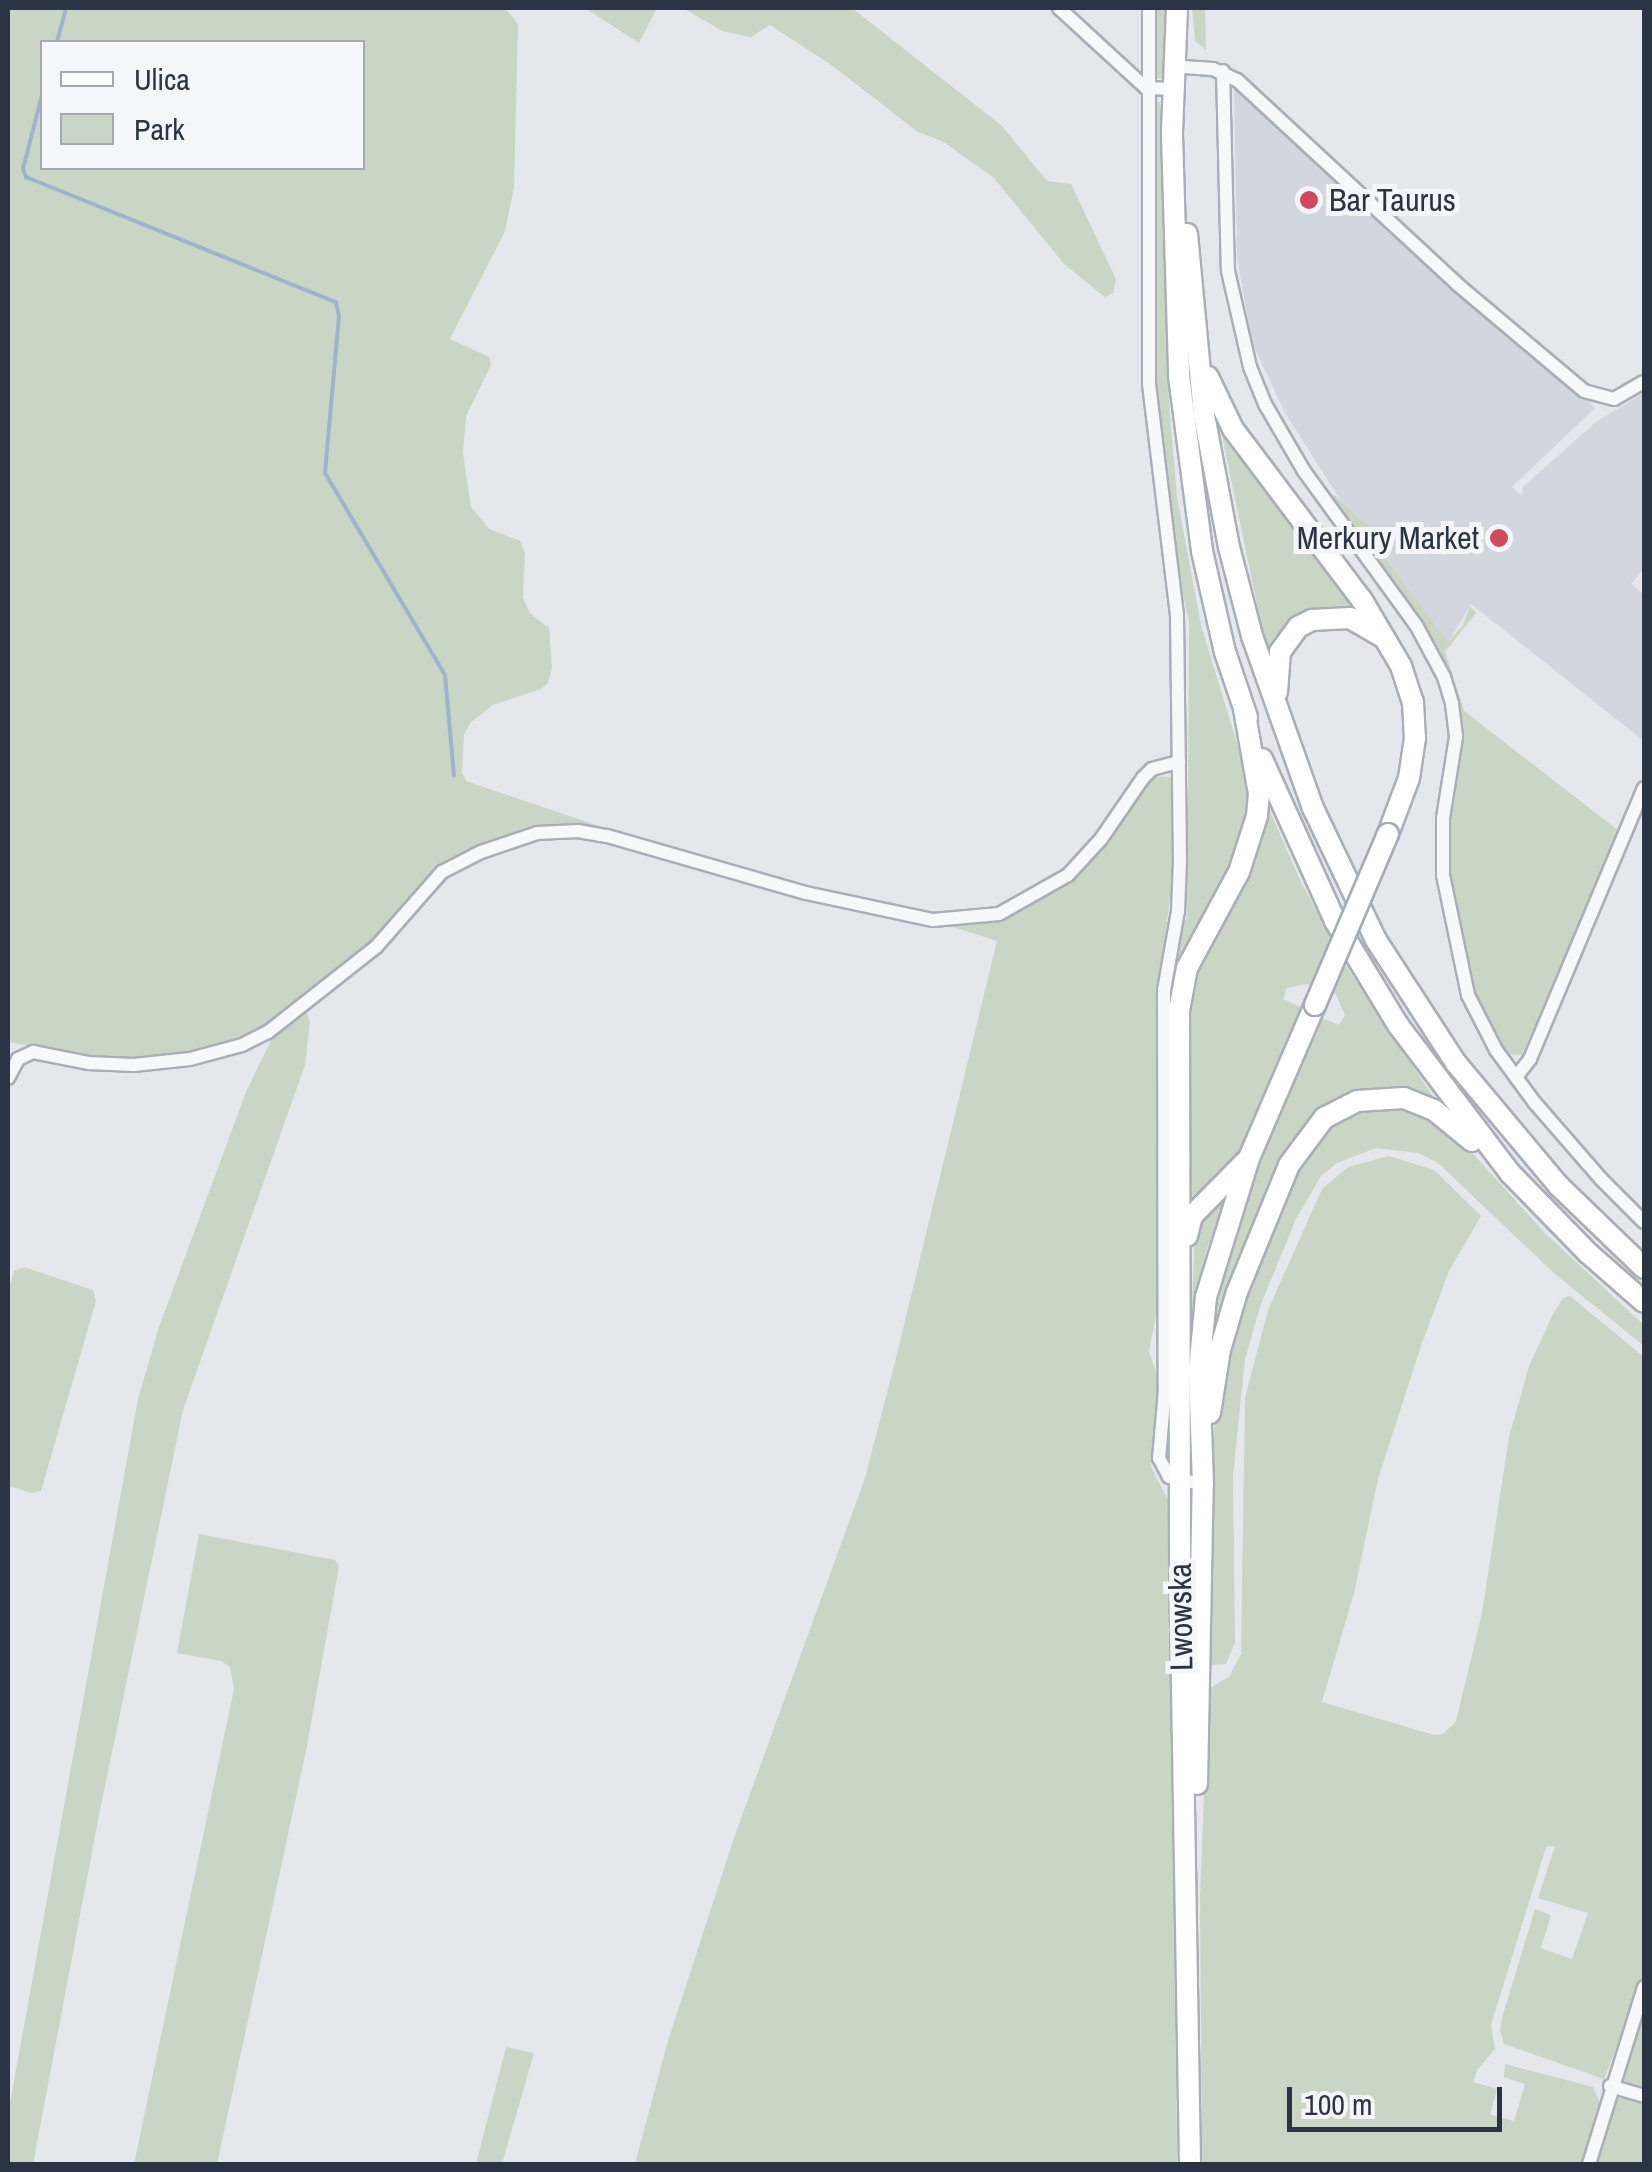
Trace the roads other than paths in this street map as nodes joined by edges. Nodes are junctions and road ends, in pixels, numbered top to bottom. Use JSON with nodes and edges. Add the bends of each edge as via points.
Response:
{"nodes":[{"id":1,"x":1058,"y":8,"type":"edge"},
{"id":2,"x":1148,"y":8,"type":"edge"},
{"id":3,"x":1178,"y":8,"type":"edge"},
{"id":4,"x":1183,"y":68,"type":"junction"},
{"id":5,"x":1223,"y":71,"type":"junction"},
{"id":6,"x":1146,"y":88,"type":"junction"},
{"id":7,"x":1173,"y":90,"type":"junction"},
{"id":8,"x":1196,"y":343,"type":"junction"},
{"id":9,"x":1644,"y":382,"type":"edge"},
{"id":10,"x":1386,"y":639,"type":"junction"},
{"id":11,"x":1244,"y":709,"type":"junction"},
{"id":12,"x":1286,"y":738,"type":"junction"},
{"id":13,"x":1179,"y":762,"type":"junction"},
{"id":14,"x":1644,"y":788,"type":"edge"},
{"id":15,"x":8,"y":1078,"type":"edge"},
{"id":16,"x":1516,"y":1078,"type":"junction"},
{"id":17,"x":1249,"y":1158,"type":"junction"},
{"id":18,"x":1510,"y":1173,"type":"junction"},
{"id":19,"x":1644,"y":1222,"type":"edge"},
{"id":20,"x":1644,"y":1268,"type":"edge"},
{"id":21,"x":1182,"y":1278,"type":"junction"},
{"id":22,"x":1644,"y":1302,"type":"edge"},
{"id":23,"x":1180,"y":1482,"type":"junction"},
{"id":24,"x":1203,"y":1484,"type":"junction"},
{"id":25,"x":1188,"y":1955,"type":"junction"},
{"id":26,"x":1644,"y":1987,"type":"edge"},
{"id":27,"x":1610,"y":2086,"type":"junction"},
{"id":28,"x":1644,"y":2096,"type":"edge"},
{"id":29,"x":1190,"y":2164,"type":"edge"},
{"id":30,"x":1589,"y":2164,"type":"edge"}],
"edges":[{"from":1,"to":6,"type":"street"},
{"from":2,"to":6,"type":"street"},
{"from":3,"to":4,"type":"main road"},
{"from":3,"to":7,"type":"main road"},
{"from":4,"to":5,"type":"street"},
{"from":4,"to":8,"type":"main road"},
{"from":5,"to":9,"type":"street","via":[[1584,391],[1614,399]]},
{"from":5,"to":16,"type":"street","via":[[1226,241],[1238,333],[1283,437],[1416,625],[1444,677],[1456,737],[1443,818],[1443,875],[1480,1024]]},
{"from":6,"to":7,"type":"street"},
{"from":6,"to":13,"type":"street","via":[[1149,384],[1175,590]]},
{"from":7,"to":11,"type":"main road","via":[[1176,309],[1189,470],[1212,601]]},
{"from":8,"to":10,"type":"main road","via":[[1233,430]]},
{"from":8,"to":12,"type":"main road","via":[[1229,547]]},
{"from":10,"to":12,"type":"main road","via":[[1350,618],[1312,620],[1286,638],[1276,668]]},
{"from":10,"to":17,"type":"main road","bridge":true,"via":[[1413,702],[1409,778]]},
{"from":11,"to":18,"type":"main road","via":[[1291,828],[1345,937],[1398,1025]]},
{"from":11,"to":21,"type":"main road","via":[[1259,794],[1255,827],[1239,872],[1197,942],[1181,990]]},
{"from":12,"to":20,"type":"main road","via":[[1346,878],[1407,991],[1486,1105]]},
{"from":13,"to":15,"type":"street","via":[[1143,778],[1068,875],[999,914],[933,920],[806,893],[607,836],[538,833],[442,872],[376,947],[256,1039],[214,1054],[134,1065],[33,1052],[18,1059]]},
{"from":13,"to":23,"type":"street","via":[[1178,911],[1164,990],[1165,1390],[1159,1458],[1162,1470]]},
{"from":14,"to":16,"type":"street","via":[[1530,1059]]},
{"from":16,"to":19,"type":"street"},
{"from":17,"to":21,"type":"main road","via":[[1192,1216]]},
{"from":17,"to":24,"type":"main road","via":[[1206,1296],[1198,1371]]},
{"from":18,"to":22,"type":"main road"},
{"from":18,"to":24,"type":"main road","via":[[1434,1110],[1404,1098],[1357,1101],[1324,1118],[1289,1165],[1237,1292],[1220,1350]]},
{"from":21,"to":23,"type":"main road","name":"Lwowska"},
{"from":23,"to":24,"type":"street"},
{"from":23,"to":25,"type":"main road","name":"Lwowska"},
{"from":24,"to":25,"type":"main road","name":"Lwowska"},
{"from":25,"to":29,"type":"main road","name":"Lwowska"},
{"from":26,"to":27,"type":"street"},
{"from":27,"to":28,"type":"street"},
{"from":27,"to":30,"type":"street"}]}
